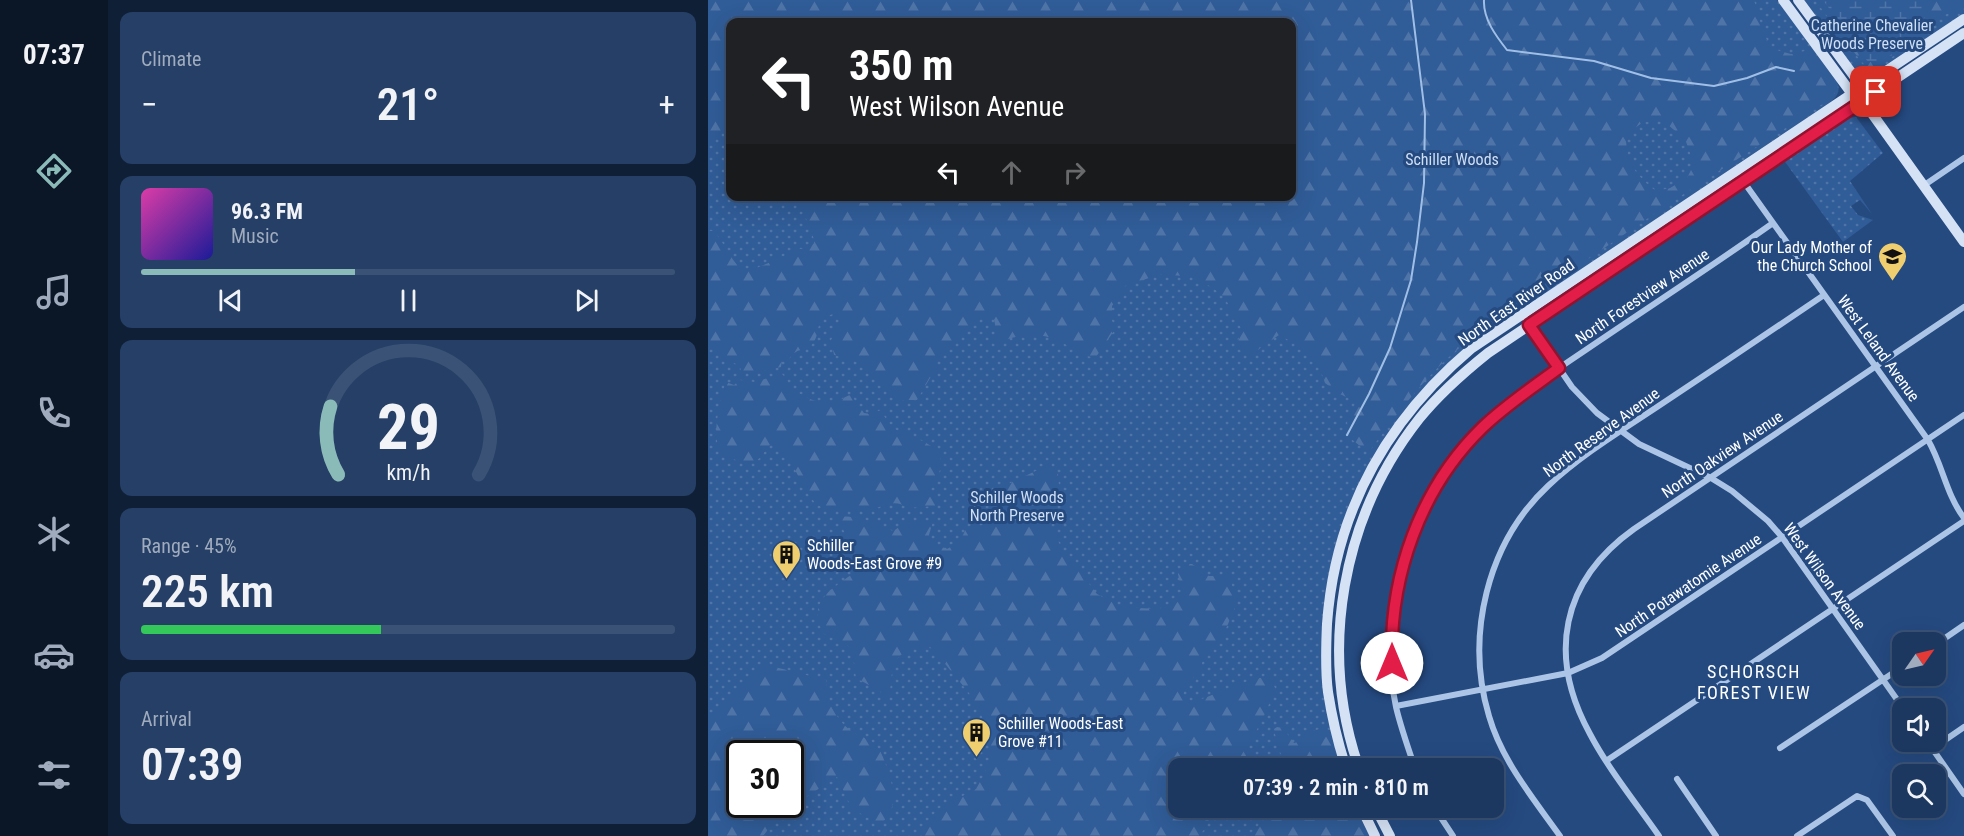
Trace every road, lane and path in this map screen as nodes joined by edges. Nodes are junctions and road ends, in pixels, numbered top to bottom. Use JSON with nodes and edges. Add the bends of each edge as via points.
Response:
{"nodes":[{"id":1,"x":1783,"y":0,"type":"edge"},
{"id":2,"x":1798,"y":0,"type":"edge"},
{"id":3,"x":1964,"y":19,"type":"edge"},
{"id":4,"x":1964,"y":33,"type":"edge"},
{"id":5,"x":1862,"y":87,"type":"junction"},
{"id":6,"x":1852,"y":94,"type":"junction"},
{"id":7,"x":1863,"y":101,"type":"junction"},
{"id":8,"x":1964,"y":158,"type":"edge"},
{"id":9,"x":1736,"y":171,"type":"junction"},
{"id":10,"x":1743,"y":181,"type":"junction"},
{"id":11,"x":1923,"y":186,"type":"junction"},
{"id":12,"x":1773,"y":224,"type":"junction"},
{"id":13,"x":1964,"y":242,"type":"edge"},
{"id":14,"x":1824,"y":295,"type":"junction"},
{"id":15,"x":1964,"y":307,"type":"edge"},
{"id":16,"x":1522,"y":314,"type":"junction"},
{"id":17,"x":1529,"y":325,"type":"junction"},
{"id":18,"x":1875,"y":367,"type":"junction"},
{"id":19,"x":1559,"y":368,"type":"junction"},
{"id":20,"x":1964,"y":415,"type":"edge"},
{"id":21,"x":1621,"y":431,"type":"junction"},
{"id":22,"x":1928,"y":440,"type":"junction"},
{"id":23,"x":1711,"y":478,"type":"junction"},
{"id":24,"x":1964,"y":520,"type":"edge"},
{"id":25,"x":1782,"y":537,"type":"junction"},
{"id":26,"x":1832,"y":609,"type":"junction"},
{"id":27,"x":1964,"y":625,"type":"edge"},
{"id":28,"x":1946,"y":637,"type":"edge"},
{"id":29,"x":1568,"y":673,"type":"junction"},
{"id":30,"x":1892,"y":674,"type":"edge"},
{"id":31,"x":1883,"y":680,"type":"junction"},
{"id":32,"x":1483,"y":690,"type":"junction"},
{"id":33,"x":1896,"y":698,"type":"edge"},
{"id":34,"x":1396,"y":706,"type":"junction"},
{"id":35,"x":1964,"y":727,"type":"edge"},
{"id":36,"x":1946,"y":739,"type":"edge"},
{"id":37,"x":1780,"y":748,"type":"dead end"},
{"id":38,"x":1935,"y":752,"type":"edge"},
{"id":39,"x":1344,"y":758,"type":"edge"},
{"id":40,"x":1356,"y":758,"type":"edge"},
{"id":41,"x":1411,"y":758,"type":"edge"},
{"id":42,"x":1606,"y":761,"type":"junction"},
{"id":43,"x":1677,"y":779,"type":"dead end"},
{"id":44,"x":1964,"y":794,"type":"edge"},
{"id":45,"x":1367,"y":818,"type":"edge"},
{"id":46,"x":1381,"y":818,"type":"edge"},
{"id":47,"x":1441,"y":818,"type":"edge"},
{"id":48,"x":1376,"y":836,"type":"edge"},
{"id":49,"x":1390,"y":836,"type":"edge"},
{"id":50,"x":1453,"y":836,"type":"edge"},
{"id":51,"x":1560,"y":836,"type":"edge"},
{"id":52,"x":1659,"y":836,"type":"edge"},
{"id":53,"x":1716,"y":836,"type":"edge"},
{"id":54,"x":1797,"y":836,"type":"edge"},
{"id":55,"x":1893,"y":836,"type":"edge"}],
"edges":[{"from":1,"to":6,"type":"main road"},
{"from":2,"to":5,"type":"main road"},
{"from":3,"to":5,"type":"main road","name":"North East River Road"},
{"from":4,"to":7,"type":"main road","name":"North East River Road"},
{"from":5,"to":6,"type":"main road","name":"North East River Road"},
{"from":5,"to":7,"type":"main road"},
{"from":6,"to":7,"type":"main road"},
{"from":6,"to":9,"type":"main road","name":"North East River Road"},
{"from":7,"to":10,"type":"main road","name":"North East River Road"},
{"from":7,"to":11,"type":"main road"},
{"from":8,"to":11,"type":"street"},
{"from":9,"to":10,"type":"street","name":"West Leland Avenue"},
{"from":9,"to":16,"type":"main road","name":"North East River Road"},
{"from":10,"to":12,"type":"street","name":"West Leland Avenue"},
{"from":10,"to":17,"type":"main road","name":"North East River Road"},
{"from":11,"to":13,"type":"main road"},
{"from":12,"to":14,"type":"street","name":"West Leland Avenue"},
{"from":12,"to":19,"type":"street","name":"North Forestview Avenue"},
{"from":14,"to":18,"type":"street","name":"West Leland Avenue"},
{"from":14,"to":21,"type":"street","name":"North Reserve Avenue"},
{"from":15,"to":18,"type":"street","name":"North Oakview Avenue"},
{"from":16,"to":17,"type":"street","name":"West Wilson Avenue"},
{"from":16,"to":39,"type":"main road","name":"North East River Road","via":[[1472,348],[1416,403],[1387,442],[1350,516],[1333,579],[1326,645],[1328,691]]},
{"from":17,"to":19,"type":"street","name":"West Wilson Avenue"},
{"from":17,"to":40,"type":"main road","name":"North East River Road","via":[[1488,353],[1432,404],[1398,450],[1368,506],[1348,567],[1339,633],[1342,697]]},
{"from":18,"to":22,"type":"street","name":"West Leland Avenue"},
{"from":18,"to":23,"type":"street","name":"North Oakview Avenue"},
{"from":19,"to":21,"type":"street","name":"West Wilson Avenue","via":[[1584,401]]},
{"from":19,"to":34,"type":"street","name":"North Forestview Avenue","via":[[1468,442],[1443,475],[1420,517],[1402,568],[1392,621]]},
{"from":20,"to":22,"type":"street","name":"North Potawatomie Avenue"},
{"from":21,"to":23,"type":"street","name":"West Wilson Avenue","via":[[1653,452]]},
{"from":21,"to":32,"type":"street","name":"North Reserve Avenue","via":[[1546,488],[1509,537],[1491,578],[1481,617],[1479,657]]},
{"from":22,"to":24,"type":"street","name":"West Leland Avenue"},
{"from":22,"to":25,"type":"street","name":"North Potawatomie Avenue"},
{"from":23,"to":25,"type":"street","name":"West Wilson Avenue","via":[[1752,506]]},
{"from":23,"to":29,"type":"street","name":"North Oakview Avenue","via":[[1620,539],[1594,565],[1576,595],[1567,623]]},
{"from":24,"to":26,"type":"street"},
{"from":25,"to":26,"type":"street","name":"West Wilson Avenue"},
{"from":25,"to":29,"type":"street","name":"North Potawatomie Avenue","via":[[1615,650]]},
{"from":26,"to":31,"type":"street","name":"West Wilson Avenue"},
{"from":26,"to":42,"type":"street"},
{"from":27,"to":28,"type":"street"},
{"from":29,"to":32,"type":"street","name":"North Potawatomie Avenue"},
{"from":29,"to":42,"type":"street","name":"North Oakview Avenue","via":[[1584,723]]},
{"from":30,"to":31,"type":"street"},
{"from":31,"to":33,"type":"street","name":"West Wilson Avenue"},
{"from":31,"to":37,"type":"street"},
{"from":32,"to":34,"type":"street","name":"North Potawatomie Avenue"},
{"from":32,"to":51,"type":"street","name":"North Reserve Avenue","via":[[1505,756]]},
{"from":34,"to":41,"type":"street","name":"North Forestview Avenue"},
{"from":35,"to":36,"type":"street"},
{"from":38,"to":44,"type":"street"},
{"from":42,"to":52,"type":"street","name":"North Oakview Avenue"},
{"from":43,"to":53,"type":"street"},
{"from":45,"to":48,"type":"main road"},
{"from":46,"to":49,"type":"main road"},
{"from":47,"to":50,"type":"street"},
{"from":54,"to":55,"type":"street","via":[[1853,798],[1862,797]]}]}
